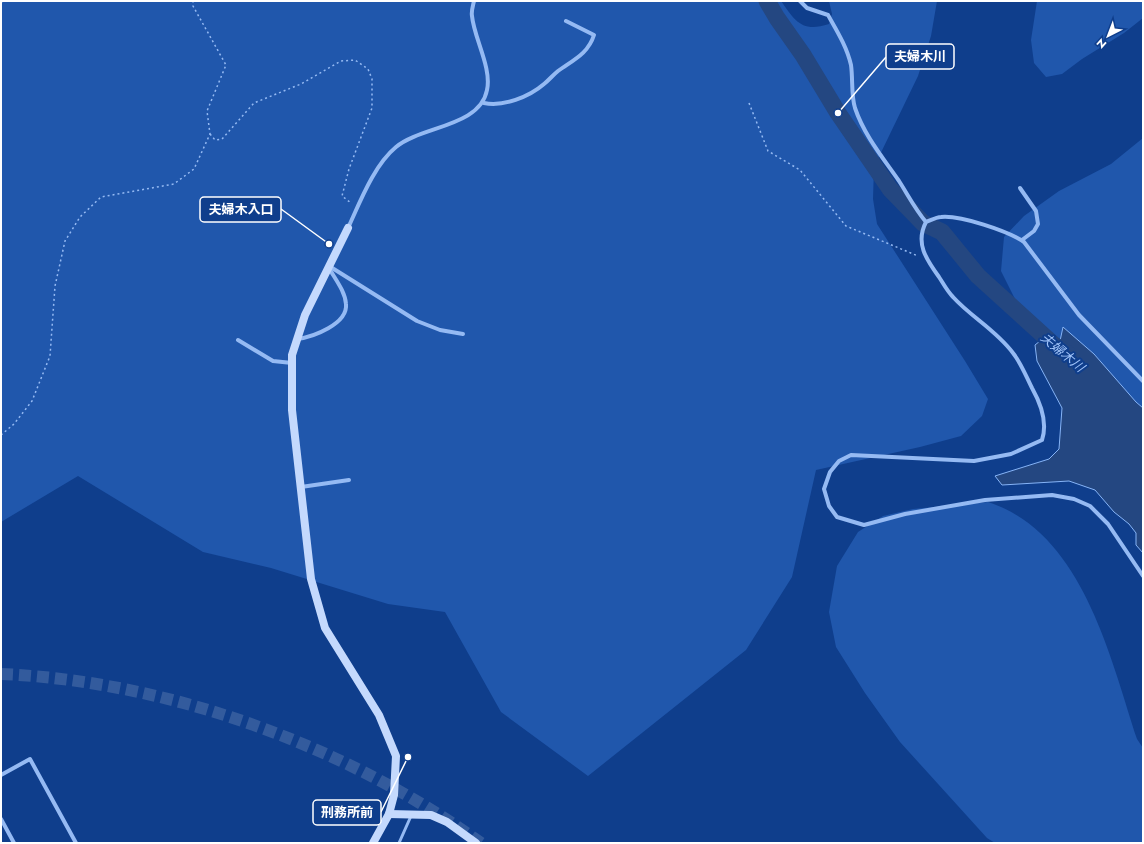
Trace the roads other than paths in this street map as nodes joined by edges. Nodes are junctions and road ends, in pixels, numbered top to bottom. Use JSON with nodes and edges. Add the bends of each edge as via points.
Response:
{"nodes":[{"id":1,"x":474,"y":1,"type":"edge"},
{"id":2,"x":800,"y":1,"type":"edge"},
{"id":3,"x":566,"y":21,"type":"dead end"},
{"id":4,"x":484,"y":103,"type":"junction"},
{"id":5,"x":1020,"y":188,"type":"dead end"},
{"id":6,"x":926,"y":222,"type":"junction"},
{"id":7,"x":348,"y":228,"type":"joint"},
{"id":8,"x":1022,"y":240,"type":"junction"},
{"id":9,"x":329,"y":267,"type":"junction"},
{"id":10,"x":464,"y":334,"type":"dead end"},
{"id":11,"x":297,"y":339,"type":"junction"},
{"id":12,"x":238,"y":340,"type":"dead end"},
{"id":13,"x":292,"y":363,"type":"junction"},
{"id":14,"x":1143,"y":381,"type":"edge"},
{"id":15,"x":349,"y":480,"type":"dead end"},
{"id":16,"x":301,"y":487,"type":"junction"},
{"id":17,"x":1143,"y":576,"type":"edge"},
{"id":18,"x":1,"y":775,"type":"edge"},
{"id":19,"x":389,"y":814,"type":"junction"},
{"id":20,"x":411,"y":815,"type":"junction"},
{"id":21,"x":1,"y":819,"type":"edge"},
{"id":22,"x":14,"y":843,"type":"edge"},
{"id":23,"x":76,"y":843,"type":"edge"},
{"id":24,"x":373,"y":843,"type":"edge"},
{"id":25,"x":399,"y":843,"type":"edge"},
{"id":26,"x":476,"y":843,"type":"edge"}],
"edges":[{"from":1,"to":4,"type":"street","via":[[472,16],[485,65],[488,88]]},
{"from":2,"to":6,"type":"street","via":[[807,8],[828,15],[844,43],[851,65],[855,107],[860,120],[878,152]]},
{"from":3,"to":4,"type":"street","via":[[594,35],[585,53],[558,71],[543,85],[519,98],[494,105]]},
{"from":4,"to":7,"type":"street","via":[[463,118],[414,136],[395,147],[373,175]]},
{"from":5,"to":8,"type":"street","via":[[1036,211],[1038,224],[1034,231]]},
{"from":6,"to":8,"type":"street","via":[[941,217],[961,220],[1012,234]]},
{"from":6,"to":17,"type":"street","via":[[922,230],[921,243],[926,259],[952,297],[996,334],[1013,354],[1038,399],[1044,418],[1045,431],[1042,440],[1011,454],[974,461],[851,455],[839,461],[830,472],[824,489],[829,506],[837,517],[864,525],[905,514],[985,500],[1052,495],[1074,499],[1090,506],[1108,524]]},
{"from":7,"to":9,"type":"street"},
{"from":8,"to":14,"type":"street","via":[[1079,315]]},
{"from":9,"to":10,"type":"street","via":[[418,321],[440,330]]},
{"from":9,"to":11,"type":"street","via":[[305,315]]},
{"from":9,"to":11,"type":"street","via":[[343,292],[346,305],[342,317],[331,327]]},
{"from":11,"to":13,"type":"street"},
{"from":12,"to":13,"type":"street","via":[[273,361]]},
{"from":13,"to":16,"type":"street","via":[[292,410]]},
{"from":15,"to":16,"type":"street"},
{"from":16,"to":19,"type":"street","via":[[311,579],[325,628],[379,715],[396,756],[394,795]]},
{"from":18,"to":23,"type":"street","via":[[30,759]]},
{"from":19,"to":20,"type":"street"},
{"from":19,"to":24,"type":"street"},
{"from":20,"to":25,"type":"lane"},
{"from":20,"to":26,"type":"street","via":[[431,815],[447,822]]},
{"from":21,"to":22,"type":"street"}]}
